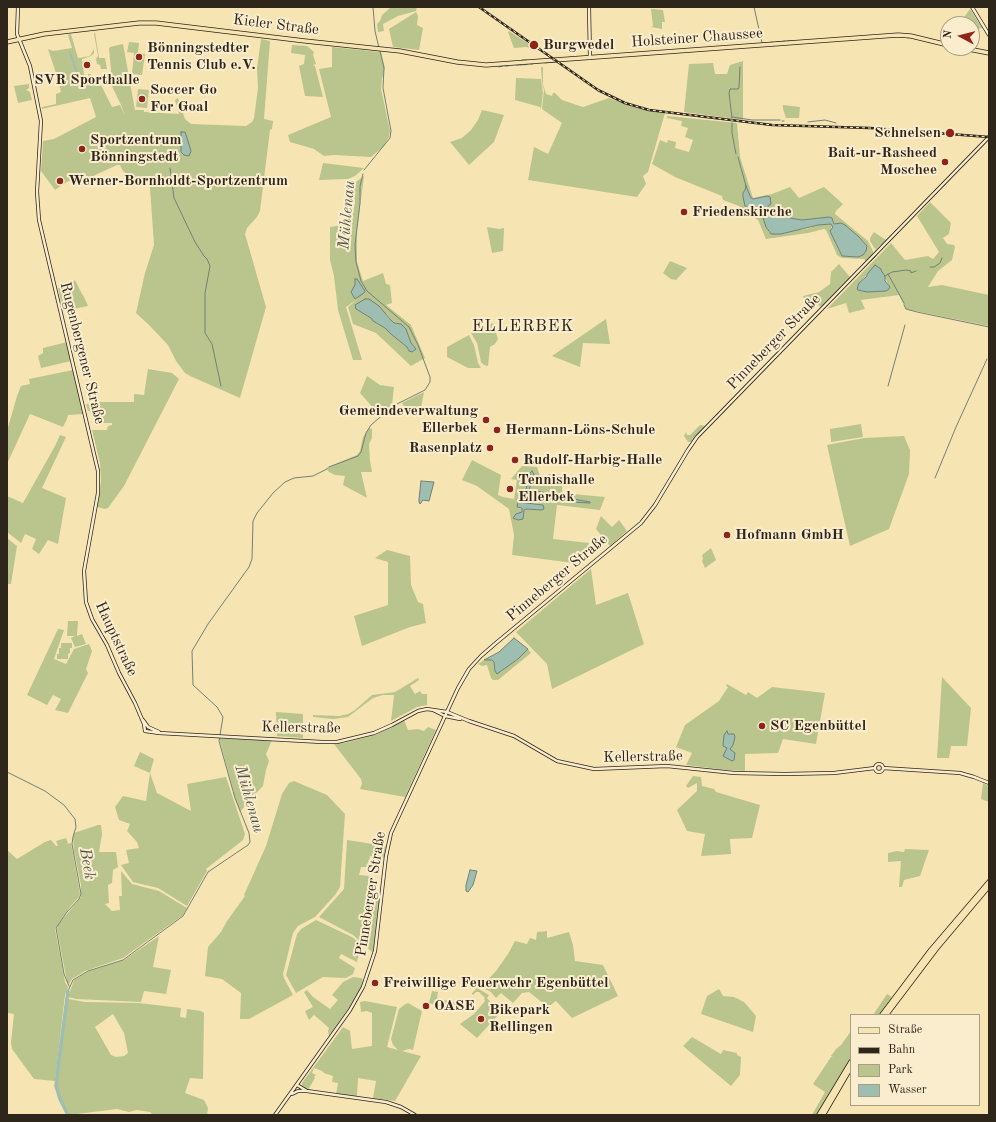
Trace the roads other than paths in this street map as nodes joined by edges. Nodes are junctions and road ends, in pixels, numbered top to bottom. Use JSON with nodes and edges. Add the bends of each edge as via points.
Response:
{"nodes":[{"id":1,"x":18,"y":7,"type":"edge"},
{"id":2,"x":589,"y":7,"type":"edge"},
{"id":3,"x":972,"y":7,"type":"edge"},
{"id":4,"x":989,"y":35,"type":"edge"},
{"id":5,"x":19,"y":38,"type":"junction"},
{"id":6,"x":7,"y":42,"type":"edge"},
{"id":7,"x":940,"y":42,"type":"edge"},
{"id":8,"x":376,"y":48,"type":"joint"},
{"id":9,"x":592,"y":58,"type":"junction"},
{"id":10,"x":989,"y":137,"type":"edge"},
{"id":11,"x":85,"y":562,"type":"joint"},
{"id":12,"x":430,"y":709,"type":"junction"},
{"id":13,"x":447,"y":712,"type":"junction"},
{"id":14,"x":140,"y":714,"type":"junction"},
{"id":15,"x":445,"y":716,"type":"junction"},
{"id":16,"x":469,"y":721,"type":"junction"},
{"id":17,"x":148,"y":727,"type":"junction"},
{"id":18,"x":144,"y":728,"type":"junction"},
{"id":19,"x":147,"y":731,"type":"junction"},
{"id":20,"x":164,"y":733,"type":"junction"},
{"id":21,"x":875,"y":768,"type":"junction"},
{"id":22,"x":883,"y":768,"type":"junction"},
{"id":23,"x":989,"y":783,"type":"edge"},
{"id":24,"x":989,"y":882,"type":"edge"},
{"id":25,"x":989,"y":886,"type":"edge"},
{"id":26,"x":883,"y":1014,"type":"edge"},
{"id":27,"x":887,"y":1014,"type":"edge"},
{"id":28,"x":850,"y":1064,"type":"edge"},
{"id":29,"x":850,"y":1070,"type":"edge"},
{"id":30,"x":297,"y":1086,"type":"junction"},
{"id":31,"x":303,"y":1091,"type":"junction"},
{"id":32,"x":307,"y":1091,"type":"junction"},
{"id":33,"x":291,"y":1095,"type":"junction"},
{"id":34,"x":276,"y":1115,"type":"edge"},
{"id":35,"x":414,"y":1115,"type":"edge"},
{"id":36,"x":820,"y":1115,"type":"edge"},
{"id":37,"x":823,"y":1115,"type":"edge"}],
"edges":[{"from":1,"to":5,"type":"main road","name":"Rugenbergener Straße"},
{"from":2,"to":9,"type":"main road"},
{"from":3,"to":4,"type":"main road"},
{"from":5,"to":6,"type":"main road","name":"Kieler Straße"},
{"from":5,"to":8,"type":"main road","name":"Kieler Straße","via":[[149,23]]},
{"from":5,"to":11,"type":"main road","name":"Rugenbergener Straße","via":[[30,66],[40,122],[37,192],[41,228],[98,471],[98,493]]},
{"from":7,"to":9,"type":"main road","name":"Holsteiner Chaussee","via":[[898,35]]},
{"from":8,"to":9,"type":"main road","name":"Holsteiner Chaussee","via":[[486,65]]},
{"from":10,"to":13,"type":"main road","name":"Pinneberger Straße","via":[[697,437],[655,505],[641,522],[477,660],[462,680]]},
{"from":11,"to":14,"type":"main road","name":"Hauptstraße","via":[[84,587],[88,609]]},
{"from":12,"to":13,"type":"main road","name":"Kellerstraße"},
{"from":12,"to":15,"type":"main road","name":"Kellerstraße"},
{"from":12,"to":20,"type":"main road","name":"Kellerstraße","via":[[418,711],[374,733],[337,742]]},
{"from":13,"to":15,"type":"main road","name":"Pinneberger Straße"},
{"from":13,"to":16,"type":"main road","name":"Kellerstraße"},
{"from":14,"to":17,"type":"main road","name":"Hauptstraße"},
{"from":14,"to":18,"type":"main road","name":"Hauptstraße"},
{"from":15,"to":16,"type":"main road","name":"Kellerstraße"},
{"from":15,"to":30,"type":"main road","name":"Pinneberger Straße","via":[[391,833],[375,951],[363,987]]},
{"from":16,"to":21,"type":"main road","name":"Kellerstraße","via":[[514,736],[557,761],[594,769],[667,766],[734,773],[785,774],[834,773]]},
{"from":17,"to":18,"type":"main road"},
{"from":17,"to":19,"type":"main road"},
{"from":17,"to":20,"type":"main road","name":"Kellerstraße"},
{"from":18,"to":19,"type":"main road"},
{"from":19,"to":20,"type":"main road","name":"Kellerstraße"},
{"from":21,"to":22,"type":"main road","name":"Kellerstraße","via":[[879,772]]},
{"from":21,"to":22,"type":"main road","name":"Kellerstraße","via":[[880,764]]},
{"from":22,"to":23,"type":"main road","name":"Kellerstraße","via":[[960,774]]},
{"from":24,"to":26,"type":"highway","via":[[931,950]]},
{"from":25,"to":27,"type":"highway"},
{"from":28,"to":36,"type":"highway"},
{"from":29,"to":37,"type":"highway"},
{"from":30,"to":31,"type":"main road"},
{"from":30,"to":32,"type":"main road"},
{"from":30,"to":33,"type":"main road","name":"Pinneberger Straße"},
{"from":31,"to":32,"type":"main road"},
{"from":31,"to":33,"type":"main road"},
{"from":32,"to":35,"type":"main road","via":[[386,1102]]},
{"from":33,"to":34,"type":"main road","name":"Pinneberger Straße"}]}
